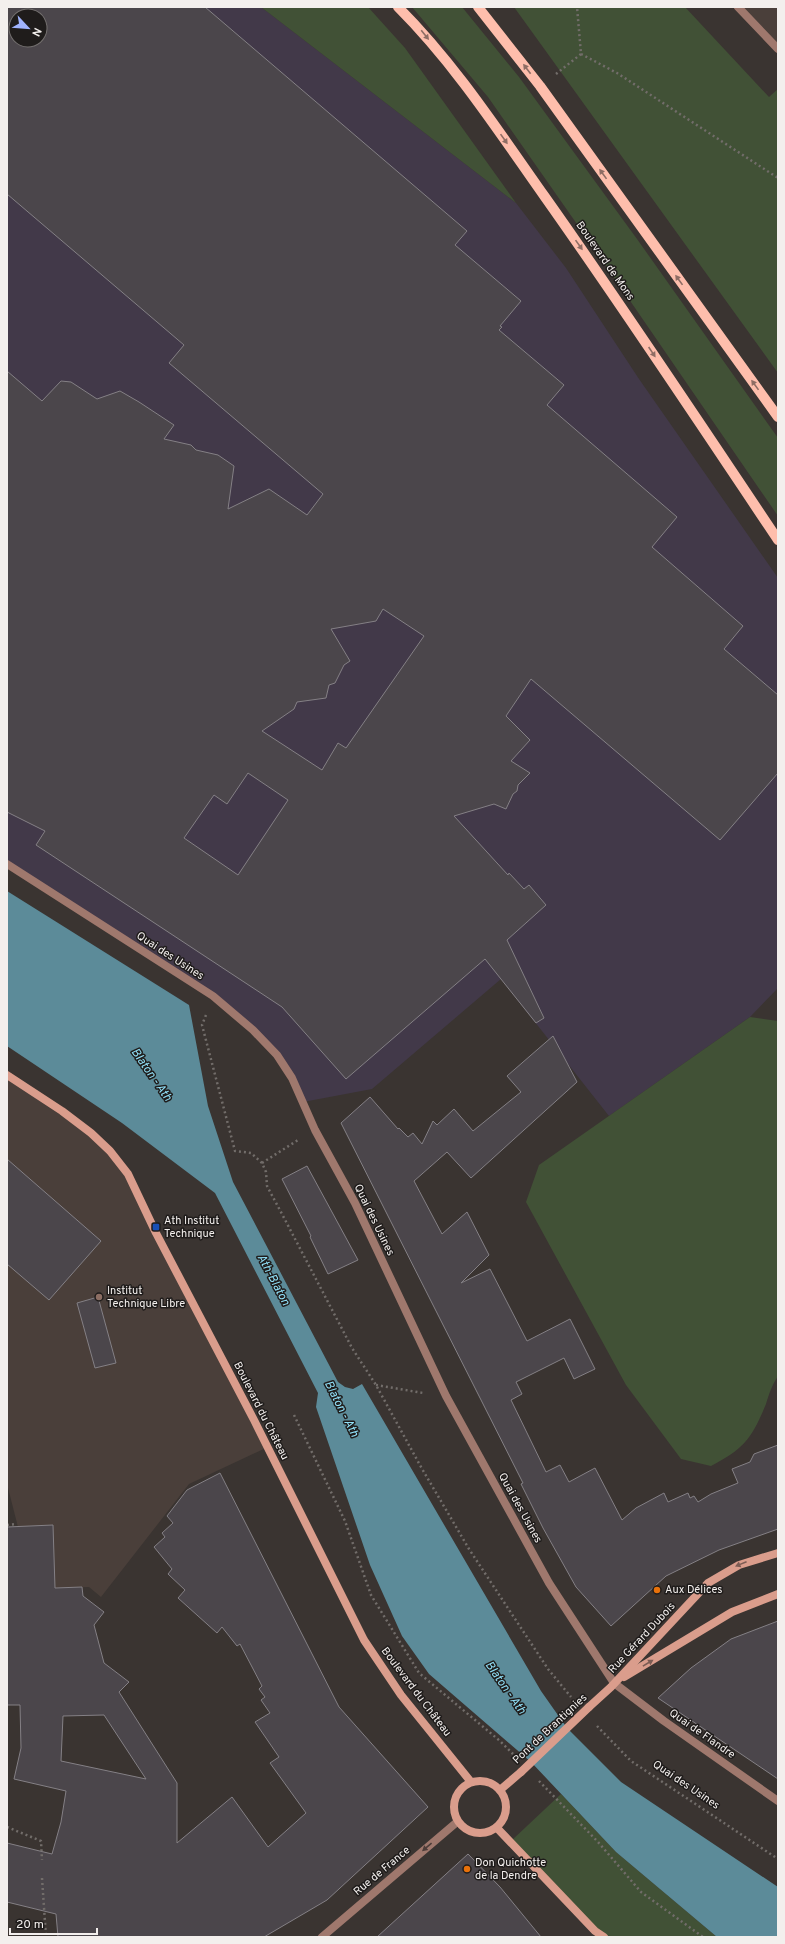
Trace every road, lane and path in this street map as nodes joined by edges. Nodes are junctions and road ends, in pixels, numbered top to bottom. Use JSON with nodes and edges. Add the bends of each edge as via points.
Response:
{"nodes":[{"id":1,"x":398,"y":7,"type":"edge"},
{"id":2,"x":478,"y":7,"type":"edge"},
{"id":3,"x":577,"y":7,"type":"edge"},
{"id":4,"x":738,"y":7,"type":"edge"},
{"id":5,"x":778,"y":49,"type":"edge"},
{"id":6,"x":581,"y":54,"type":"junction"},
{"id":7,"x":540,"y":86,"type":"junction"},
{"id":8,"x":778,"y":178,"type":"edge"},
{"id":9,"x":778,"y":417,"type":"edge"},
{"id":10,"x":778,"y":540,"type":"edge"},
{"id":11,"x":7,"y":864,"type":"edge"},
{"id":12,"x":213,"y":996,"type":"junction"},
{"id":13,"x":7,"y":1075,"type":"edge"},
{"id":14,"x":315,"y":1130,"type":"junction"},
{"id":15,"x":262,"y":1163,"type":"junction"},
{"id":16,"x":376,"y":1385,"type":"junction"},
{"id":17,"x":446,"y":1396,"type":"junction"},
{"id":18,"x":294,"y":1414,"type":"dead end"},
{"id":19,"x":17,"y":1524,"type":"dead end"},
{"id":20,"x":7,"y":1525,"type":"edge"},
{"id":21,"x":778,"y":1553,"type":"edge"},
{"id":22,"x":778,"y":1594,"type":"edge"},
{"id":23,"x":614,"y":1683,"type":"junction"},
{"id":24,"x":573,"y":1698,"type":"dead end"},
{"id":25,"x":593,"y":1721,"type":"dead end"},
{"id":26,"x":516,"y":1758,"type":"dead end"},
{"id":27,"x":538,"y":1780,"type":"dead end"},
{"id":28,"x":471,"y":1782,"type":"junction"},
{"id":29,"x":500,"y":1790,"type":"junction"},
{"id":30,"x":778,"y":1801,"type":"edge"},
{"id":31,"x":457,"y":1822,"type":"junction"},
{"id":32,"x":7,"y":1827,"type":"edge"},
{"id":33,"x":496,"y":1828,"type":"junction"},
{"id":34,"x":42,"y":1860,"type":"dead end"},
{"id":35,"x":778,"y":1860,"type":"edge"},
{"id":36,"x":42,"y":1878,"type":"dead end"},
{"id":37,"x":593,"y":1934,"type":"edge"},
{"id":38,"x":46,"y":1937,"type":"edge"},
{"id":39,"x":322,"y":1937,"type":"edge"},
{"id":40,"x":604,"y":1937,"type":"edge"},
{"id":41,"x":703,"y":1937,"type":"edge"}],
"edges":[{"from":1,"to":10,"type":"main road","name":"Boulevard de Mons","one_way":true,"via":[[417,26],[473,95],[614,295]]},
{"from":7,"to":2,"type":"main road","one_way":true},
{"from":3,"to":6,"type":"path"},
{"from":4,"to":5,"type":"street"},
{"from":6,"to":7,"type":"path"},
{"from":6,"to":8,"type":"path","via":[[616,73]]},
{"from":9,"to":7,"type":"main road","one_way":true},
{"from":11,"to":12,"type":"street","name":"Quai des Usines"},
{"from":12,"to":14,"type":"street","name":"Quai des Usines","via":[[277,1054],[292,1078]]},
{"from":12,"to":15,"type":"path","via":[[202,1025],[226,1124],[234,1151],[251,1153]]},
{"from":13,"to":28,"type":"street","name":"Boulevard du Château","via":[[91,1133],[110,1151],[128,1174],[364,1640],[401,1695]]},
{"from":14,"to":15,"type":"path"},
{"from":14,"to":17,"type":"street","name":"Quai des Usines","via":[[355,1203]]},
{"from":15,"to":16,"type":"path","via":[[268,1186],[282,1214],[352,1348]]},
{"from":16,"to":17,"type":"path"},
{"from":16,"to":24,"type":"path","via":[[469,1549],[548,1669]]},
{"from":17,"to":23,"type":"street","name":"Quai des Usines","via":[[549,1583]]},
{"from":18,"to":26,"type":"path","via":[[345,1521],[371,1596],[419,1673],[500,1741]]},
{"from":19,"to":20,"type":"path"},
{"from":21,"to":23,"type":"street","name":"Rue Gérard Dubois","one_way":true,"via":[[739,1564],[708,1582]]},
{"from":23,"to":22,"type":"street","name":"Rue Gérard Dubois","one_way":true,"via":[[732,1612]]},
{"from":23,"to":29,"type":"street","name":"Pont de Brantignies","bridge":true},
{"from":23,"to":30,"type":"street","name":"Quai de Flandre"},
{"from":25,"to":35,"type":"path","name":"Quai des Usines","via":[[631,1761]]},
{"from":27,"to":41,"type":"path","via":[[598,1842],[641,1892]]},
{"from":28,"to":29,"type":"street","via":[[486,1781]]},
{"from":28,"to":31,"type":"street","via":[[464,1786],[454,1799],[453,1807]]},
{"from":29,"to":33,"type":"street","via":[[506,1804],[506,1813]]},
{"from":31,"to":33,"type":"street","via":[[463,1828],[480,1834]]},
{"from":31,"to":39,"type":"street","name":"Rue de France","one_way":true},
{"from":32,"to":34,"type":"path","via":[[42,1841]]},
{"from":33,"to":37,"type":"street"},
{"from":36,"to":38,"type":"path"},
{"from":37,"to":40,"type":"street"}]}
